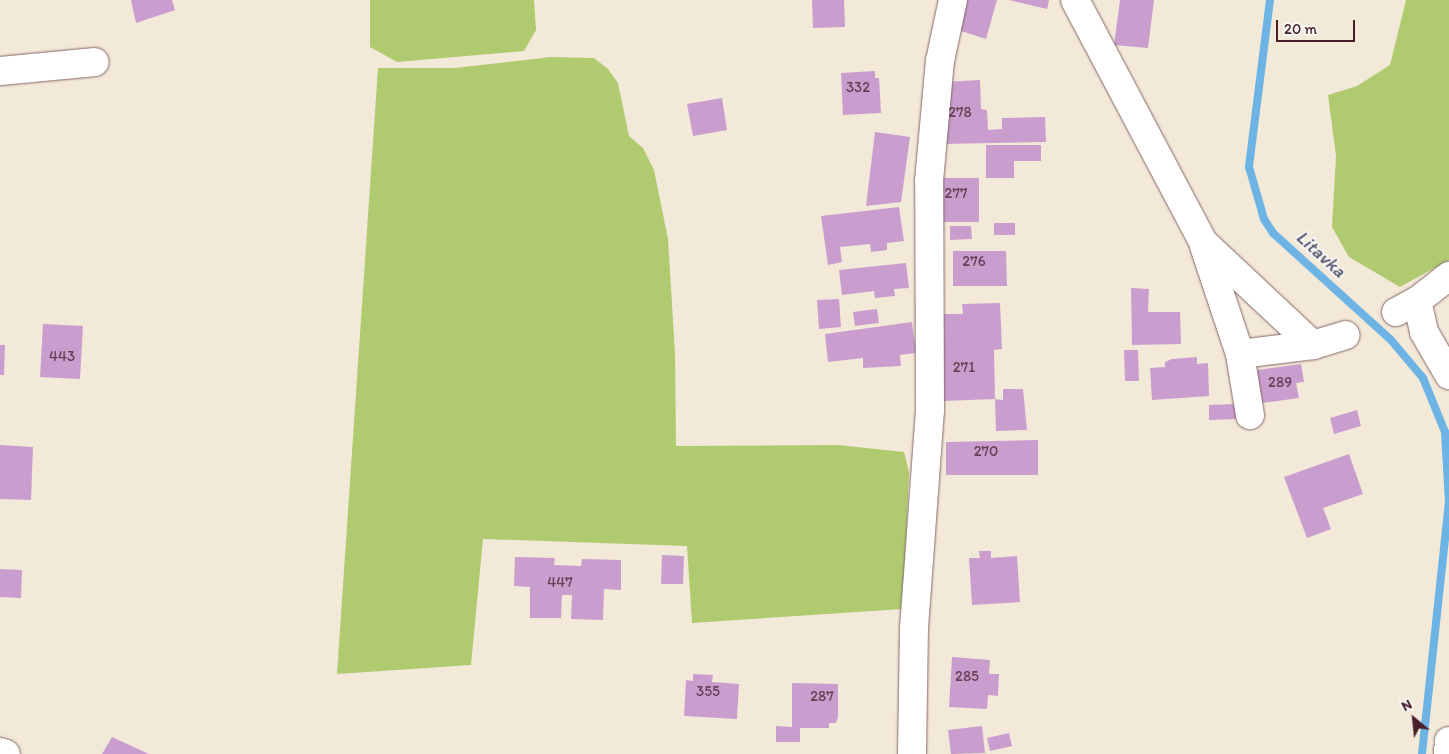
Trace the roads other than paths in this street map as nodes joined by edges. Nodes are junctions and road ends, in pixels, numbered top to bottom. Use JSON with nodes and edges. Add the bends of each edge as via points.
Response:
{"nodes":[{"id":1,"x":953,"y":0,"type":"edge"},
{"id":2,"x":1075,"y":0,"type":"edge"},
{"id":3,"x":95,"y":62,"type":"dead end"},
{"id":4,"x":0,"y":71,"type":"edge"},
{"id":5,"x":1203,"y":242,"type":"junction"},
{"id":6,"x":1449,"y":276,"type":"edge"},
{"id":7,"x":1346,"y":335,"type":"dead end"},
{"id":8,"x":1313,"y":345,"type":"junction"},
{"id":9,"x":1240,"y":354,"type":"junction"},
{"id":10,"x":1449,"y":375,"type":"edge"},
{"id":11,"x":1250,"y":414,"type":"dead end"},
{"id":12,"x":1449,"y":741,"type":"edge"},
{"id":13,"x":0,"y":752,"type":"edge"},
{"id":14,"x":6,"y":754,"type":"edge"},
{"id":15,"x":912,"y":754,"type":"edge"},
{"id":16,"x":1448,"y":754,"type":"edge"}],
"edges":[{"from":1,"to":15,"type":"street","via":[[940,61],[929,181],[930,411],[914,628]]},
{"from":2,"to":5,"type":"street"},
{"from":3,"to":4,"type":"street"},
{"from":5,"to":8,"type":"street"},
{"from":5,"to":9,"type":"street"},
{"from":6,"to":10,"type":"street","via":[[1407,306]]},
{"from":7,"to":8,"type":"street"},
{"from":8,"to":9,"type":"street"},
{"from":9,"to":11,"type":"street"},
{"from":12,"to":16,"type":"street"},
{"from":13,"to":14,"type":"street"}]}
